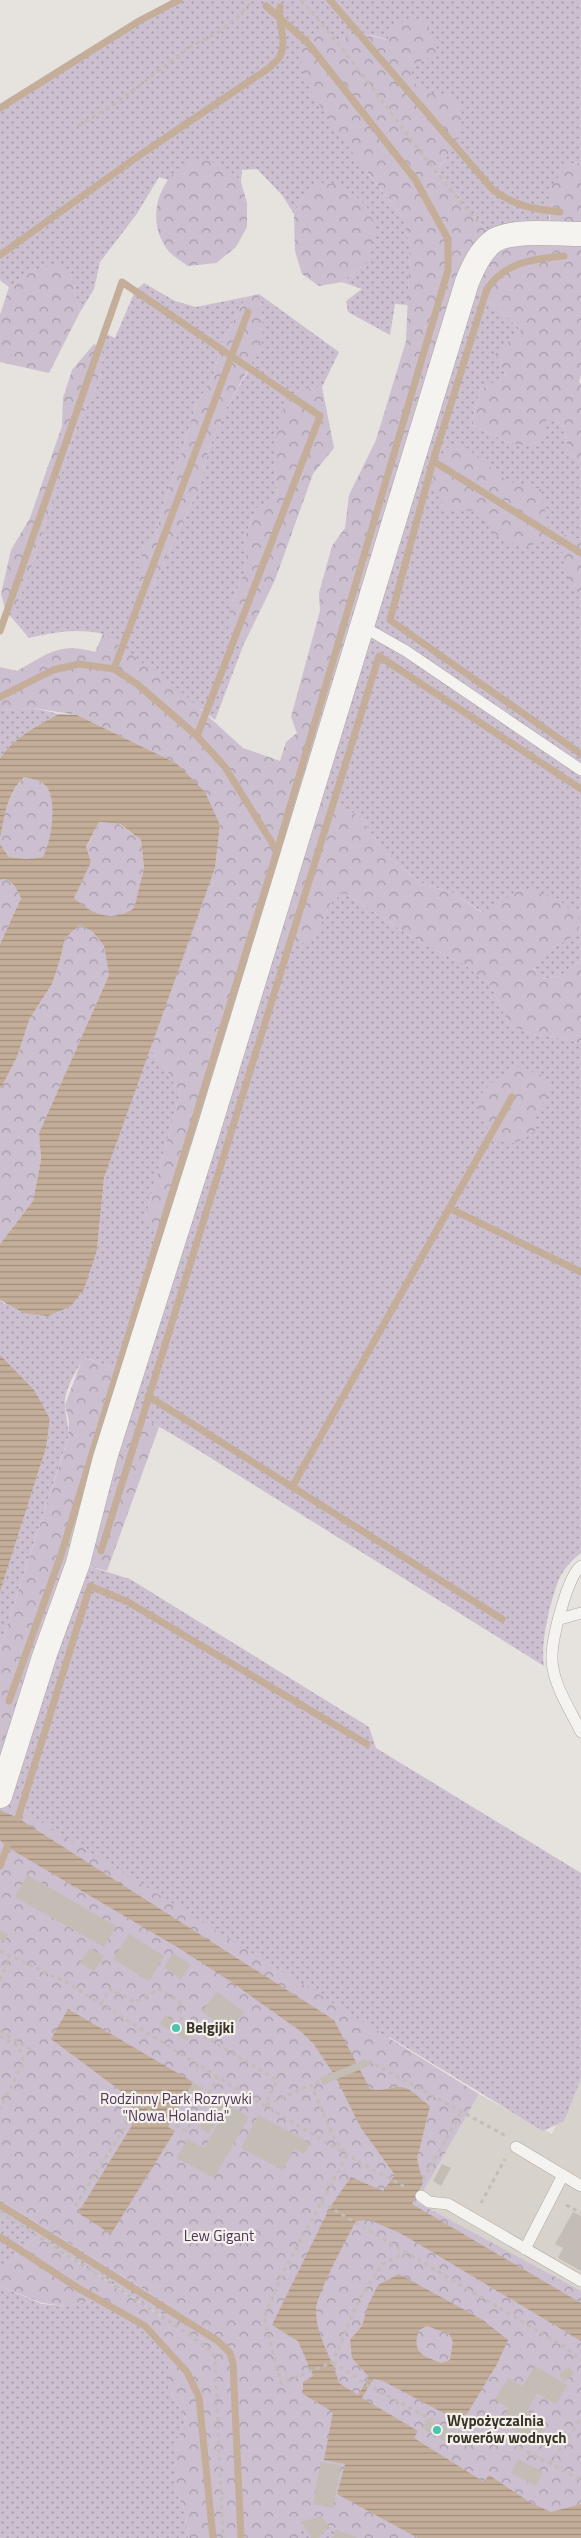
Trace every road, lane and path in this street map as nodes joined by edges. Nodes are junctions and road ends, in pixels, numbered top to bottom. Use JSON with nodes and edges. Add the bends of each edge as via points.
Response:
{"nodes":[{"id":1,"x":253,"y":0,"type":"edge"},
{"id":2,"x":301,"y":0,"type":"edge"},
{"id":3,"x":78,"y":126,"type":"dead end"},
{"id":4,"x":581,"y":234,"type":"edge"},
{"id":5,"x":495,"y":240,"type":"junction"},
{"id":6,"x":362,"y":626,"type":"junction"},
{"id":7,"x":581,"y":770,"type":"edge"},
{"id":8,"x":581,"y":1566,"type":"edge"},
{"id":9,"x":581,"y":1613,"type":"edge"},
{"id":10,"x":560,"y":1619,"type":"junction"},
{"id":11,"x":581,"y":1732,"type":"edge"},
{"id":12,"x":0,"y":1796,"type":"edge"},
{"id":13,"x":0,"y":1951,"type":"edge"},
{"id":14,"x":10,"y":1955,"type":"junction"},
{"id":15,"x":0,"y":1980,"type":"edge"},
{"id":16,"x":101,"y":2004,"type":"junction"},
{"id":17,"x":0,"y":2031,"type":"edge"},
{"id":18,"x":0,"y":2036,"type":"edge"},
{"id":19,"x":32,"y":2050,"type":"dead end"},
{"id":20,"x":218,"y":2077,"type":"junction"},
{"id":21,"x":311,"y":2086,"type":"junction"},
{"id":22,"x":265,"y":2106,"type":"junction"},
{"id":23,"x":0,"y":2108,"type":"edge"},
{"id":24,"x":462,"y":2111,"type":"junction"},
{"id":25,"x":508,"y":2137,"type":"dead end"},
{"id":26,"x":516,"y":2147,"type":"dead end"},
{"id":27,"x":347,"y":2155,"type":"junction"},
{"id":28,"x":507,"y":2156,"type":"dead end"},
{"id":29,"x":563,"y":2175,"type":"junction"},
{"id":30,"x":581,"y":2186,"type":"edge"},
{"id":31,"x":417,"y":2191,"type":"junction"},
{"id":32,"x":322,"y":2202,"type":"junction"},
{"id":33,"x":481,"y":2203,"type":"dead end"},
{"id":34,"x":75,"y":2206,"type":"dead end"},
{"id":35,"x":0,"y":2212,"type":"edge"},
{"id":36,"x":525,"y":2249,"type":"junction"},
{"id":37,"x":407,"y":2252,"type":"junction"},
{"id":38,"x":581,"y":2281,"type":"edge"},
{"id":39,"x":581,"y":2361,"type":"edge"},
{"id":40,"x":333,"y":2362,"type":"junction"},
{"id":41,"x":581,"y":2418,"type":"edge"},
{"id":42,"x":550,"y":2464,"type":"junction"},
{"id":43,"x":581,"y":2480,"type":"edge"},
{"id":44,"x":223,"y":2538,"type":"edge"}],
"edges":[{"from":1,"to":3,"type":"path","via":[[220,31],[190,47],[112,106]]},
{"from":2,"to":5,"type":"path","via":[[339,42],[456,197]]},
{"from":4,"to":5,"type":"street","via":[[524,234]]},
{"from":5,"to":6,"type":"street","via":[[474,264],[466,282]]},
{"from":6,"to":7,"type":"lane","via":[[406,651]]},
{"from":6,"to":12,"type":"street","via":[[105,1458],[78,1563]]},
{"from":8,"to":10,"type":"lane","via":[[574,1571],[567,1588]]},
{"from":9,"to":10,"type":"lane"},
{"from":10,"to":11,"type":"lane","via":[[552,1660],[558,1682]]},
{"from":13,"to":14,"type":"path"},
{"from":14,"to":15,"type":"path"},
{"from":14,"to":16,"type":"path","via":[[66,1982]]},
{"from":16,"to":20,"type":"path"},
{"from":16,"to":22,"type":"path","via":[[110,1988],[135,2002],[159,1989],[179,2001],[182,2023],[277,2080]]},
{"from":17,"to":19,"type":"path"},
{"from":18,"to":23,"type":"path","via":[[19,2047],[24,2062]]},
{"from":20,"to":22,"type":"path"},
{"from":20,"to":34,"type":"path","via":[[186,2131],[128,2099],[126,2125]]},
{"from":21,"to":22,"type":"path"},
{"from":21,"to":24,"type":"path","via":[[371,2062]]},
{"from":21,"to":27,"type":"path","via":[[335,2140]]},
{"from":22,"to":27,"type":"path"},
{"from":24,"to":25,"type":"path"},
{"from":24,"to":31,"type":"path"},
{"from":26,"to":29,"type":"lane"},
{"from":27,"to":31,"type":"path"},
{"from":27,"to":32,"type":"path"},
{"from":28,"to":33,"type":"path"},
{"from":29,"to":30,"type":"lane"},
{"from":29,"to":36,"type":"lane"},
{"from":31,"to":36,"type":"lane","via":[[430,2202],[448,2204]]},
{"from":32,"to":37,"type":"path"},
{"from":32,"to":40,"type":"path","via":[[284,2271],[264,2317],[281,2383]]},
{"from":35,"to":44,"type":"path","via":[[210,2350],[215,2358]]},
{"from":36,"to":38,"type":"lane"},
{"from":37,"to":39,"type":"path","via":[[565,2347]]},
{"from":37,"to":40,"type":"path","via":[[382,2264],[358,2302]]},
{"from":40,"to":42,"type":"path","via":[[365,2384],[453,2431],[503,2439]]},
{"from":41,"to":42,"type":"path"},
{"from":42,"to":43,"type":"path"}]}
